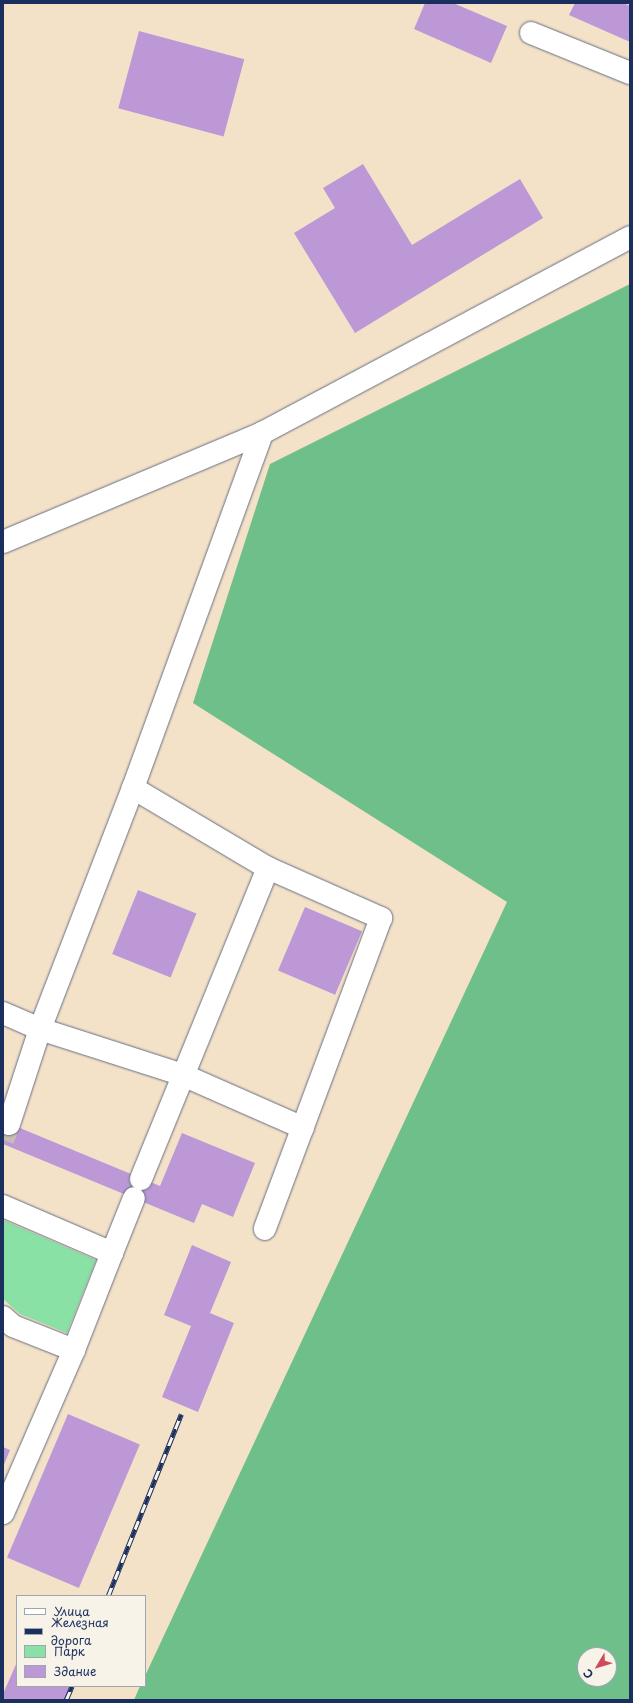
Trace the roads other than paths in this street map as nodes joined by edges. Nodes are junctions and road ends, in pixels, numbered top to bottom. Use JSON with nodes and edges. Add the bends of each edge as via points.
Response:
{"nodes":[{"id":1,"x":531,"y":33,"type":"dead end"},
{"id":2,"x":630,"y":73,"type":"edge"},
{"id":3,"x":630,"y":237,"type":"edge"},
{"id":4,"x":262,"y":433,"type":"junction"},
{"id":5,"x":3,"y":542,"type":"edge"},
{"id":6,"x":133,"y":788,"type":"junction"},
{"id":7,"x":268,"y":868,"type":"junction"},
{"id":8,"x":3,"y":1013,"type":"edge"},
{"id":9,"x":40,"y":1029,"type":"junction"},
{"id":10,"x":183,"y":1075,"type":"junction"},
{"id":11,"x":9,"y":1124,"type":"tunnel mouth"},
{"id":12,"x":303,"y":1128,"type":"junction"},
{"id":13,"x":3,"y":1206,"type":"edge"},
{"id":14,"x":265,"y":1229,"type":"dead end"},
{"id":15,"x":112,"y":1253,"type":"junction"},
{"id":16,"x":3,"y":1317,"type":"edge"},
{"id":17,"x":74,"y":1350,"type":"junction"},
{"id":18,"x":3,"y":1512,"type":"edge"}],
"edges":[{"from":1,"to":2,"type":"street"},
{"from":3,"to":4,"type":"street"},
{"from":4,"to":5,"type":"street"},
{"from":4,"to":6,"type":"street"},
{"from":6,"to":7,"type":"street"},
{"from":6,"to":9,"type":"street"},
{"from":7,"to":10,"type":"street"},
{"from":7,"to":12,"type":"street","via":[[381,918]]},
{"from":8,"to":9,"type":"street"},
{"from":9,"to":10,"type":"street"},
{"from":9,"to":11,"type":"street"},
{"from":10,"to":12,"type":"street"},
{"from":10,"to":15,"type":"street"},
{"from":12,"to":14,"type":"street"},
{"from":13,"to":15,"type":"street"},
{"from":15,"to":17,"type":"street"},
{"from":16,"to":17,"type":"street","via":[[13,1326]]},
{"from":17,"to":18,"type":"street"}]}
